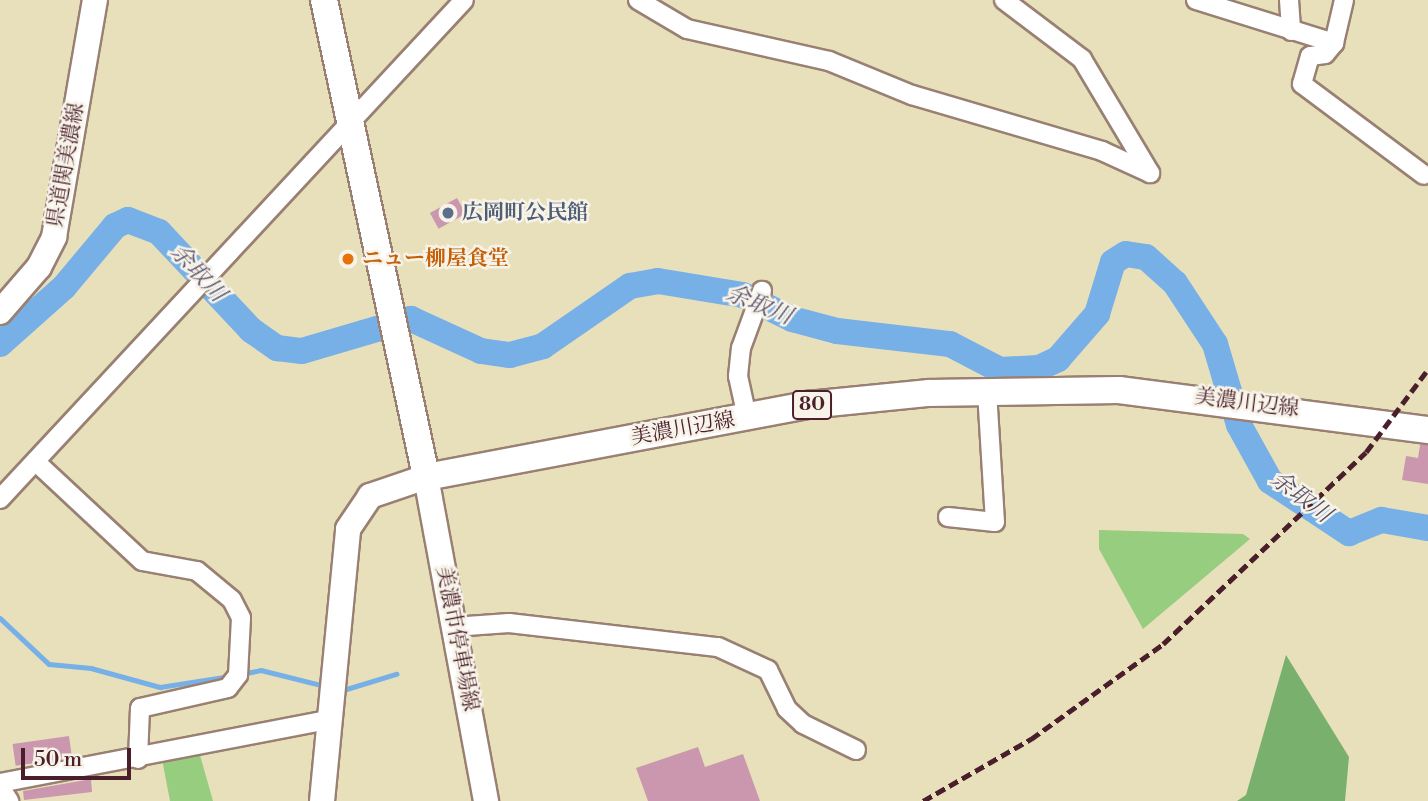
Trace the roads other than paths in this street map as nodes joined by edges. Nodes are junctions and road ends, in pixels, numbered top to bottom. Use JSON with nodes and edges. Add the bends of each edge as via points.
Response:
{"nodes":[{"id":1,"x":95,"y":0,"type":"edge"},
{"id":2,"x":324,"y":0,"type":"edge"},
{"id":3,"x":464,"y":0,"type":"edge"},
{"id":4,"x":638,"y":0,"type":"edge"},
{"id":5,"x":1004,"y":0,"type":"edge"},
{"id":6,"x":1196,"y":0,"type":"edge"},
{"id":7,"x":1289,"y":0,"type":"edge"},
{"id":8,"x":1344,"y":0,"type":"edge"},
{"id":9,"x":1291,"y":31,"type":"junction"},
{"id":10,"x":1334,"y":43,"type":"junction"},
{"id":11,"x":350,"y":122,"type":"junction"},
{"id":12,"x":1424,"y":175,"type":"dead end"},
{"id":13,"x":762,"y":291,"type":"dead end"},
{"id":14,"x":0,"y":312,"type":"edge"},
{"id":15,"x":987,"y":391,"type":"junction"},
{"id":16,"x":747,"y":417,"type":"junction"},
{"id":17,"x":1428,"y":430,"type":"edge"},
{"id":18,"x":36,"y":462,"type":"junction"},
{"id":19,"x":425,"y":477,"type":"junction"},
{"id":20,"x":0,"y":499,"type":"edge"},
{"id":21,"x":948,"y":517,"type":"dead end"},
{"id":22,"x":453,"y":626,"type":"junction"},
{"id":23,"x":330,"y":699,"type":"junction"},
{"id":24,"x":856,"y":750,"type":"dead end"},
{"id":25,"x":138,"y":759,"type":"junction"},
{"id":26,"x":3,"y":792,"type":"edge"},
{"id":27,"x":322,"y":801,"type":"edge"},
{"id":28,"x":486,"y":801,"type":"edge"}],
"edges":[{"from":1,"to":14,"type":"main road","name":"県道関美濃線","via":[[54,237],[39,267]]},
{"from":2,"to":11,"type":"main road"},
{"from":3,"to":11,"type":"street"},
{"from":4,"to":5,"type":"street","via":[[687,29],[829,61],[912,95],[1102,151],[1150,173],[1082,59]]},
{"from":6,"to":9,"type":"street"},
{"from":7,"to":9,"type":"street"},
{"from":8,"to":10,"type":"street"},
{"from":9,"to":10,"type":"street"},
{"from":10,"to":12,"type":"street","via":[[1325,54],[1310,56],[1302,85]]},
{"from":11,"to":18,"type":"street"},
{"from":11,"to":19,"type":"main road"},
{"from":13,"to":16,"type":"street","via":[[752,313],[738,376]]},
{"from":15,"to":16,"type":"main road","name":"美濃川辺線","number":"80","via":[[808,405]]},
{"from":15,"to":17,"type":"main road","name":"美濃川辺線","number":"80","via":[[1119,390],[1204,397]]},
{"from":15,"to":21,"type":"street","via":[[995,522]]},
{"from":16,"to":19,"type":"main road","name":"美濃川辺線","number":"80"},
{"from":18,"to":20,"type":"street"},
{"from":18,"to":25,"type":"street","via":[[142,561],[197,571],[214,582],[241,618],[238,669],[228,688],[139,708]]},
{"from":19,"to":22,"type":"main road","name":"美濃市停車場線"},
{"from":19,"to":23,"type":"main road","via":[[370,496],[353,517],[338,584]]},
{"from":22,"to":24,"type":"street","via":[[509,623],[718,647],[759,664],[803,724]]},
{"from":22,"to":28,"type":"main road","name":"美濃市停車場線"},
{"from":23,"to":25,"type":"street"},
{"from":23,"to":27,"type":"main road"},
{"from":25,"to":26,"type":"street"}]}
